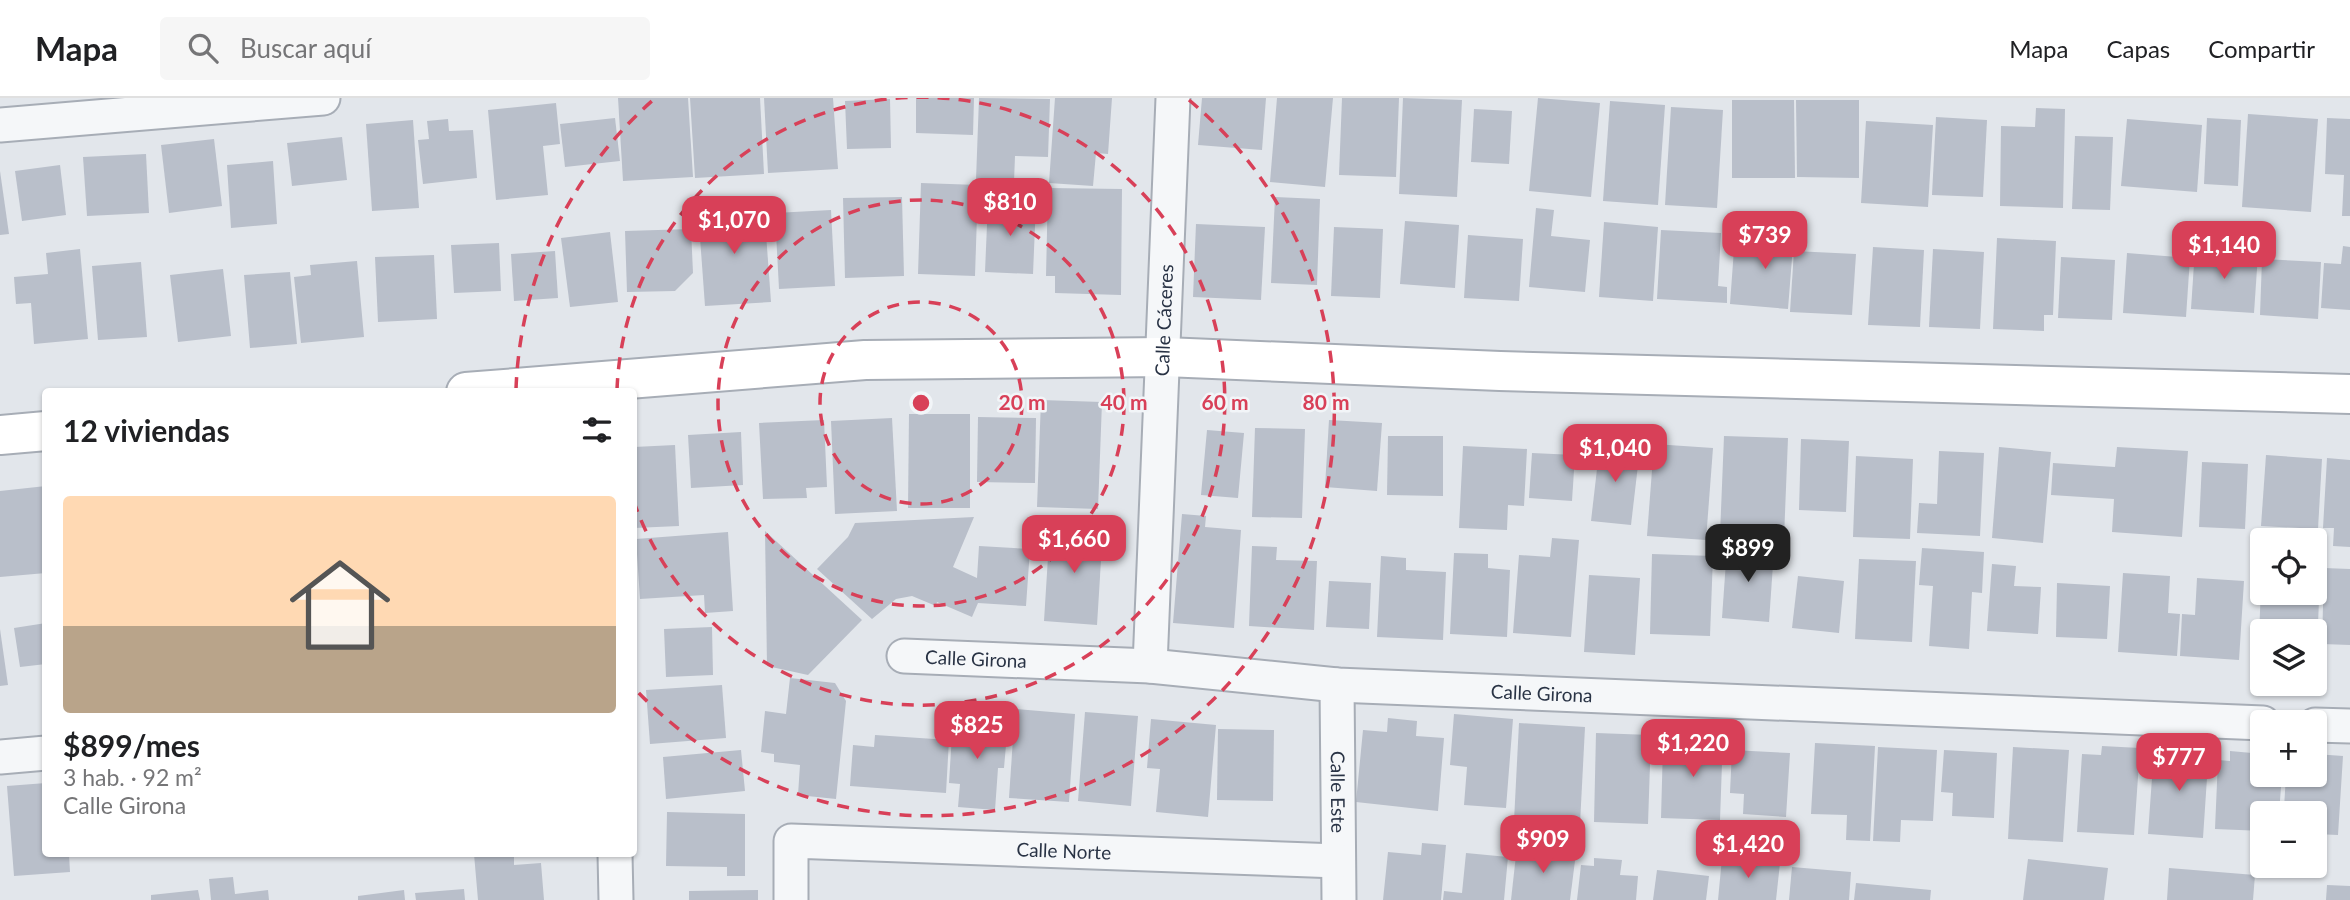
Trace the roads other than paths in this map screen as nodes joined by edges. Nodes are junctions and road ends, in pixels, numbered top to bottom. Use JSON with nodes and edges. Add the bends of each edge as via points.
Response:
{"nodes":[{"id":1,"x":323,"y":98,"type":"edge"},
{"id":2,"x":1173,"y":98,"type":"edge"},
{"id":3,"x":0,"y":125,"type":"edge"},
{"id":4,"x":1165,"y":357,"type":"junction"},
{"id":5,"x":590,"y":386,"type":"edge"},
{"id":6,"x":549,"y":388,"type":"edge"},
{"id":7,"x":2350,"y":394,"type":"edge"},
{"id":8,"x":42,"y":431,"type":"edge"},
{"id":9,"x":0,"y":435,"type":"edge"},
{"id":10,"x":904,"y":656,"type":"dead end"},
{"id":11,"x":1150,"y":666,"type":"junction"},
{"id":12,"x":1337,"y":685,"type":"junction"},
{"id":13,"x":2250,"y":722,"type":"edge"},
{"id":14,"x":2327,"y":725,"type":"edge"},
{"id":15,"x":2350,"y":726,"type":"edge"},
{"id":16,"x":42,"y":753,"type":"edge"},
{"id":17,"x":0,"y":757,"type":"edge"},
{"id":18,"x":615,"y":857,"type":"edge"},
{"id":19,"x":1338,"y":861,"type":"junction"},
{"id":20,"x":616,"y":900,"type":"edge"},
{"id":21,"x":791,"y":900,"type":"edge"},
{"id":22,"x":1339,"y":900,"type":"edge"}],
"edges":[{"from":1,"to":3,"type":"street"},
{"from":2,"to":4,"type":"street","name":"Calle Cáceres"},
{"from":4,"to":5,"type":"street","via":[[865,360]]},
{"from":4,"to":7,"type":"street","via":[[1500,371]]},
{"from":4,"to":11,"type":"street","name":"Calle Cáceres"},
{"from":5,"to":6,"type":"street"},
{"from":8,"to":9,"type":"street"},
{"from":10,"to":11,"type":"street","name":"Calle Girona"},
{"from":11,"to":12,"type":"street","name":"Calle Girona"},
{"from":12,"to":13,"type":"street","name":"Calle Girona"},
{"from":12,"to":19,"type":"street","name":"Calle Este"},
{"from":14,"to":15,"type":"street"},
{"from":16,"to":17,"type":"street"},
{"from":18,"to":20,"type":"street"},
{"from":19,"to":21,"type":"street","name":"Calle Norte","via":[[791,841]]},
{"from":19,"to":22,"type":"street","name":"Calle Este"}]}
